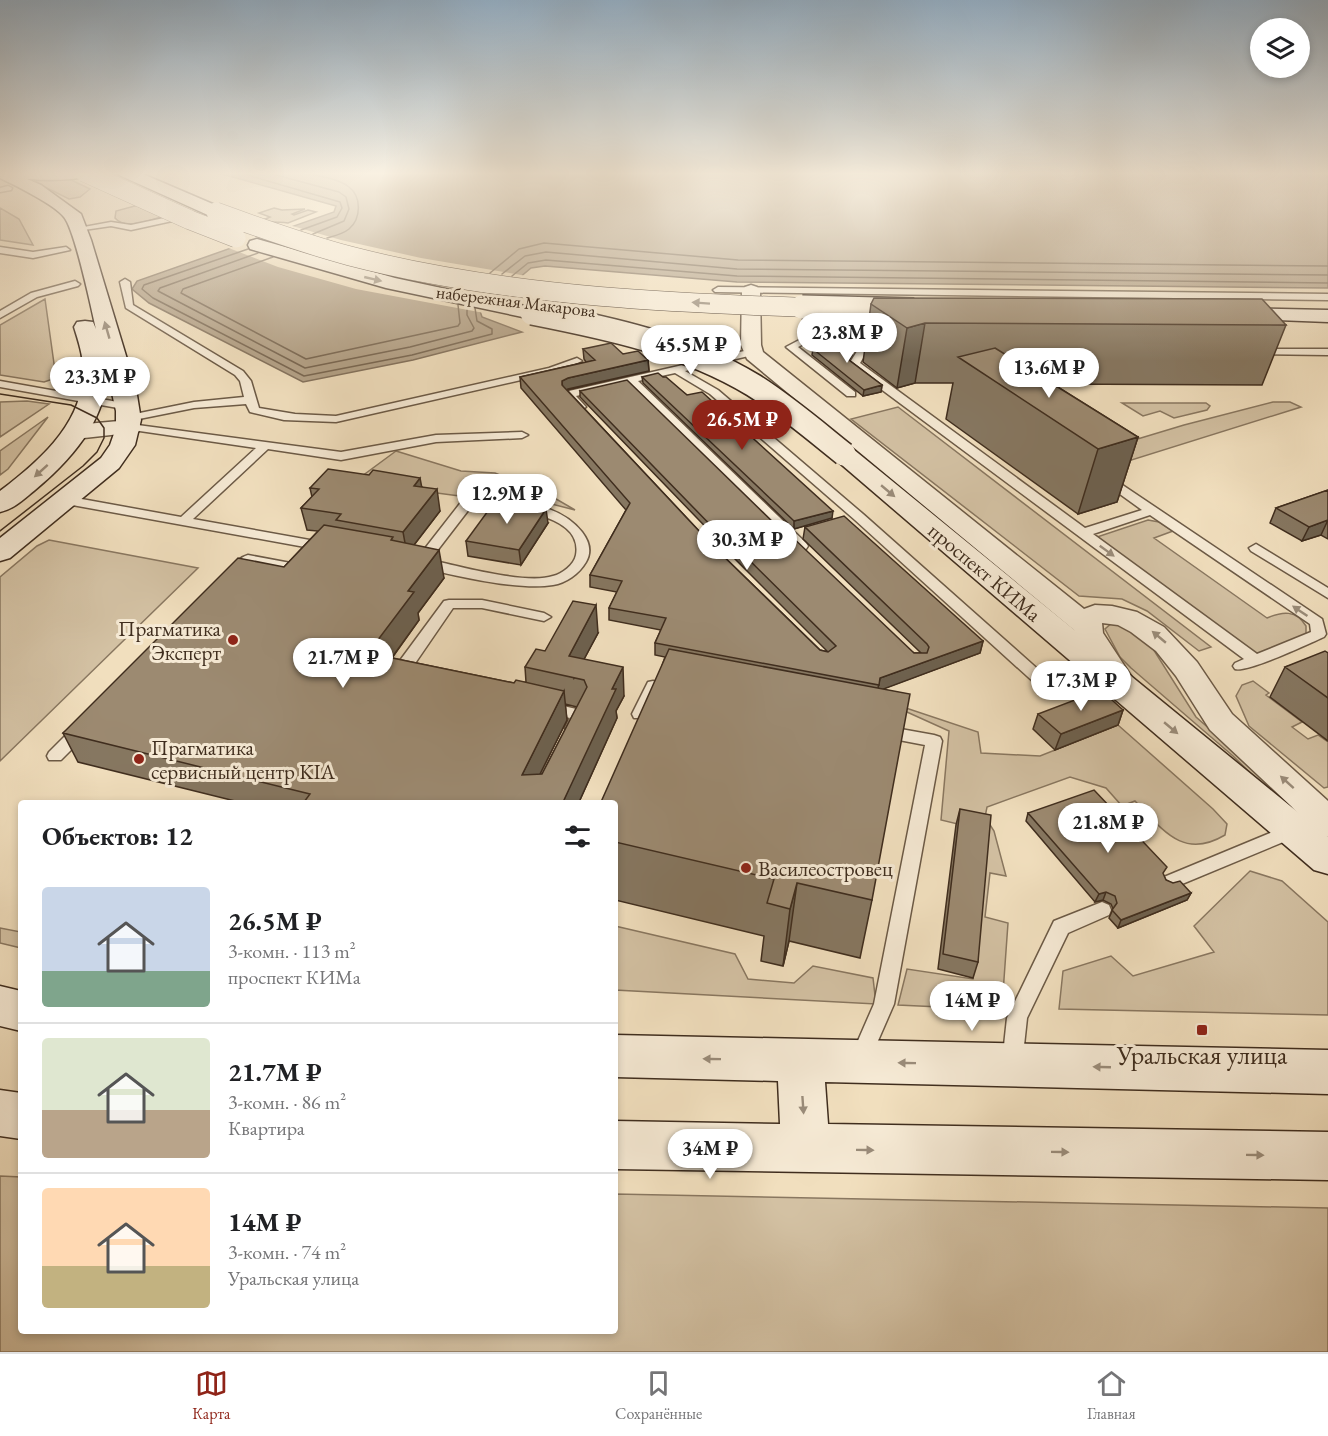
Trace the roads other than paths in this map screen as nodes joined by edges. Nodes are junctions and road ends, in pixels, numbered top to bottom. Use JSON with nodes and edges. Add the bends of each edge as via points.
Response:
{"nodes":[{"id":1,"x":60,"y":235,"type":"edge"},
{"id":2,"x":87,"y":235,"type":"edge"},
{"id":3,"x":230,"y":235,"type":"edge"},
{"id":4,"x":285,"y":235,"type":"edge"},
{"id":5,"x":0,"y":250,"type":"edge"},
{"id":6,"x":66,"y":250,"type":"junction"},
{"id":7,"x":125,"y":282,"type":"dead end"},
{"id":8,"x":75,"y":284,"type":"junction"},
{"id":9,"x":409,"y":287,"type":"junction"},
{"id":10,"x":718,"y":290,"type":"dead end"},
{"id":11,"x":751,"y":291,"type":"junction"},
{"id":12,"x":784,"y":291,"type":"junction"},
{"id":13,"x":1328,"y":297,"type":"edge"},
{"id":14,"x":0,"y":315,"type":"edge"},
{"id":15,"x":1328,"y":316,"type":"edge"},
{"id":16,"x":925,"y":326,"type":"edge"},
{"id":17,"x":1215,"y":328,"type":"edge"},
{"id":18,"x":1328,"y":330,"type":"edge"},
{"id":19,"x":899,"y":350,"type":"edge"},
{"id":20,"x":753,"y":352,"type":"junction"},
{"id":21,"x":1328,"y":352,"type":"edge"},
{"id":22,"x":578,"y":360,"type":"dead end"},
{"id":23,"x":1265,"y":364,"type":"edge"},
{"id":24,"x":678,"y":370,"type":"junction"},
{"id":25,"x":631,"y":381,"type":"junction"},
{"id":26,"x":0,"y":384,"type":"edge"},
{"id":27,"x":851,"y":394,"type":"dead end"},
{"id":28,"x":91,"y":399,"type":"junction"},
{"id":29,"x":249,"y":400,"type":"junction"},
{"id":30,"x":920,"y":400,"type":"dead end"},
{"id":31,"x":903,"y":404,"type":"junction"},
{"id":32,"x":129,"y":417,"type":"junction"},
{"id":33,"x":593,"y":420,"type":"edge"},
{"id":34,"x":75,"y":432,"type":"junction"},
{"id":35,"x":522,"y":435,"type":"dead end"},
{"id":36,"x":265,"y":446,"type":"junction"},
{"id":37,"x":1094,"y":471,"type":"edge"},
{"id":38,"x":65,"y":500,"type":"junction"},
{"id":39,"x":0,"y":504,"type":"edge"},
{"id":40,"x":1151,"y":511,"type":"junction"},
{"id":41,"x":183,"y":522,"type":"junction"},
{"id":42,"x":1083,"y":533,"type":"junction"},
{"id":43,"x":798,"y":535,"type":"junction"},
{"id":44,"x":1256,"y":548,"type":"dead end"},
{"id":45,"x":342,"y":549,"type":"edge"},
{"id":46,"x":0,"y":552,"type":"edge"},
{"id":47,"x":809,"y":553,"type":"edge"},
{"id":48,"x":721,"y":555,"type":"edge"},
{"id":49,"x":416,"y":562,"type":"joint"},
{"id":50,"x":296,"y":568,"type":"edge"},
{"id":51,"x":224,"y":584,"type":"edge"},
{"id":52,"x":1328,"y":594,"type":"edge"},
{"id":53,"x":544,"y":617,"type":"dead end"},
{"id":54,"x":1088,"y":626,"type":"junction"},
{"id":55,"x":1256,"y":660,"type":"junction"},
{"id":56,"x":1240,"y":666,"type":"dead end"},
{"id":57,"x":420,"y":679,"type":"edge"},
{"id":58,"x":1126,"y":690,"type":"junction"},
{"id":59,"x":1054,"y":692,"type":"dead end"},
{"id":60,"x":688,"y":693,"type":"edge"},
{"id":61,"x":534,"y":705,"type":"edge"},
{"id":62,"x":95,"y":715,"type":"edge"},
{"id":63,"x":635,"y":726,"type":"edge"},
{"id":64,"x":863,"y":728,"type":"edge"},
{"id":65,"x":564,"y":744,"type":"edge"},
{"id":66,"x":55,"y":756,"type":"dead end"},
{"id":67,"x":1316,"y":815,"type":"edge"},
{"id":68,"x":1328,"y":859,"type":"edge"},
{"id":69,"x":1170,"y":882,"type":"edge"},
{"id":70,"x":1102,"y":910,"type":"dead end"},
{"id":71,"x":0,"y":1006,"type":"edge"},
{"id":72,"x":18,"y":1010,"type":"edge"},
{"id":73,"x":618,"y":1056,"type":"edge"},
{"id":74,"x":800,"y":1061,"type":"junction"},
{"id":75,"x":859,"y":1062,"type":"junction"},
{"id":76,"x":1012,"y":1064,"type":"junction"},
{"id":77,"x":1328,"y":1072,"type":"edge"},
{"id":78,"x":0,"y":1113,"type":"edge"},
{"id":79,"x":18,"y":1116,"type":"edge"},
{"id":80,"x":618,"y":1145,"type":"edge"},
{"id":81,"x":806,"y":1149,"type":"junction"},
{"id":82,"x":1328,"y":1156,"type":"edge"}],
"edges":[{"from":1,"to":6,"type":"main road"},
{"from":32,"to":2,"type":"main road","one_way":true},
{"from":3,"to":9,"type":"main road","name":"набережная Макарова","one_way":true,"bridge":true,"via":[[327,268]]},
{"from":15,"to":4,"type":"main road","name":"набережная Макарова","one_way":true,"bridge":true,"via":[[731,305],[625,298],[426,272]]},
{"from":5,"to":6,"type":"lane","via":[[33,255]]},
{"from":6,"to":8,"type":"main road"},
{"from":7,"to":29,"type":"lane","via":[[129,306],[239,373],[246,380]]},
{"from":8,"to":14,"type":"lane","via":[[34,295]]},
{"from":8,"to":28,"type":"main road","via":[[94,360]]},
{"from":9,"to":16,"type":"main road","name":"набережная Макарова","via":[[616,314]]},
{"from":9,"to":58,"type":"main road","name":"проспект КИМа","one_way":true,"bridge":true,"via":[[629,332],[696,356],[752,384],[844,454]]},
{"from":10,"to":11,"type":"lane"},
{"from":11,"to":12,"type":"lane"},
{"from":11,"to":20,"type":"street"},
{"from":12,"to":13,"type":"lane"},
{"from":12,"to":27,"type":"lane","via":[[831,327],[791,347]]},
{"from":17,"to":18,"type":"main road"},
{"from":19,"to":31,"type":"lane","via":[[863,350],[854,364]]},
{"from":20,"to":24,"type":"lane"},
{"from":20,"to":54,"type":"street"},
{"from":21,"to":23,"type":"lane","via":[[1248,352]]},
{"from":22,"to":29,"type":"lane","via":[[552,370],[336,419],[271,415],[254,410]]},
{"from":24,"to":25,"type":"lane"},
{"from":24,"to":59,"type":"lane","via":[[714,392],[853,519]]},
{"from":25,"to":33,"type":"lane","via":[[569,394]]},
{"from":25,"to":43,"type":"lane"},
{"from":26,"to":28,"type":"lane"},
{"from":28,"to":32,"type":"lane"},
{"from":28,"to":34,"type":"main road"},
{"from":29,"to":32,"type":"lane"},
{"from":30,"to":31,"type":"lane"},
{"from":31,"to":42,"type":"lane"},
{"from":32,"to":34,"type":"street"},
{"from":32,"to":36,"type":"lane"},
{"from":32,"to":38,"type":"main road","via":[[122,448]]},
{"from":34,"to":39,"type":"main road","one_way":true,"via":[[45,467]]},
{"from":35,"to":36,"type":"lane","via":[[454,436],[341,456]]},
{"from":36,"to":41,"type":"lane"},
{"from":37,"to":40,"type":"lane"},
{"from":38,"to":41,"type":"lane"},
{"from":38,"to":46,"type":"main road"},
{"from":40,"to":42,"type":"lane"},
{"from":55,"to":40,"type":"lane","one_way":true,"via":[[1319,634],[1317,622]]},
{"from":41,"to":45,"type":"lane"},
{"from":42,"to":55,"type":"lane","one_way":true},
{"from":43,"to":47,"type":"lane"},
{"from":43,"to":48,"type":"lane"},
{"from":44,"to":52,"type":"lane"},
{"from":49,"to":49,"type":"lane","via":[[466,504],[494,504],[558,516],[573,527],[581,541],[582,557],[573,571],[554,581],[526,581]]},
{"from":50,"to":51,"type":"lane","via":[[248,559]]},
{"from":53,"to":57,"type":"lane","via":[[482,604],[449,604],[398,674]]},
{"from":54,"to":58,"type":"street","name":"проспект КИМа"},
{"from":67,"to":54,"type":"street","name":"проспект КИМа","one_way":true,"via":[[1220,721],[1197,683],[1161,638],[1132,619],[1111,613],[1095,614]]},
{"from":55,"to":56,"type":"lane"},
{"from":58,"to":67,"type":"main road","name":"проспект КИМа","one_way":true},
{"from":60,"to":63,"type":"lane","via":[[653,686]]},
{"from":61,"to":65,"type":"lane","via":[[579,715]]},
{"from":62,"to":66,"type":"lane"},
{"from":64,"to":75,"type":"lane","via":[[934,741],[884,1004]]},
{"from":67,"to":68,"type":"main road","name":"проспект КИМа"},
{"from":67,"to":69,"type":"lane","via":[[1260,846]]},
{"from":70,"to":76,"type":"lane","via":[[1061,927],[1017,1018]]},
{"from":71,"to":72,"type":"main road"},
{"from":74,"to":73,"type":"main road","one_way":true},
{"from":74,"to":75,"type":"main road"},
{"from":74,"to":81,"type":"main road","one_way":true},
{"from":76,"to":75,"type":"main road","one_way":true},
{"from":77,"to":76,"type":"main road","one_way":true},
{"from":78,"to":79,"type":"main road"},
{"from":80,"to":81,"type":"main road"},
{"from":81,"to":82,"type":"main road","one_way":true}]}
